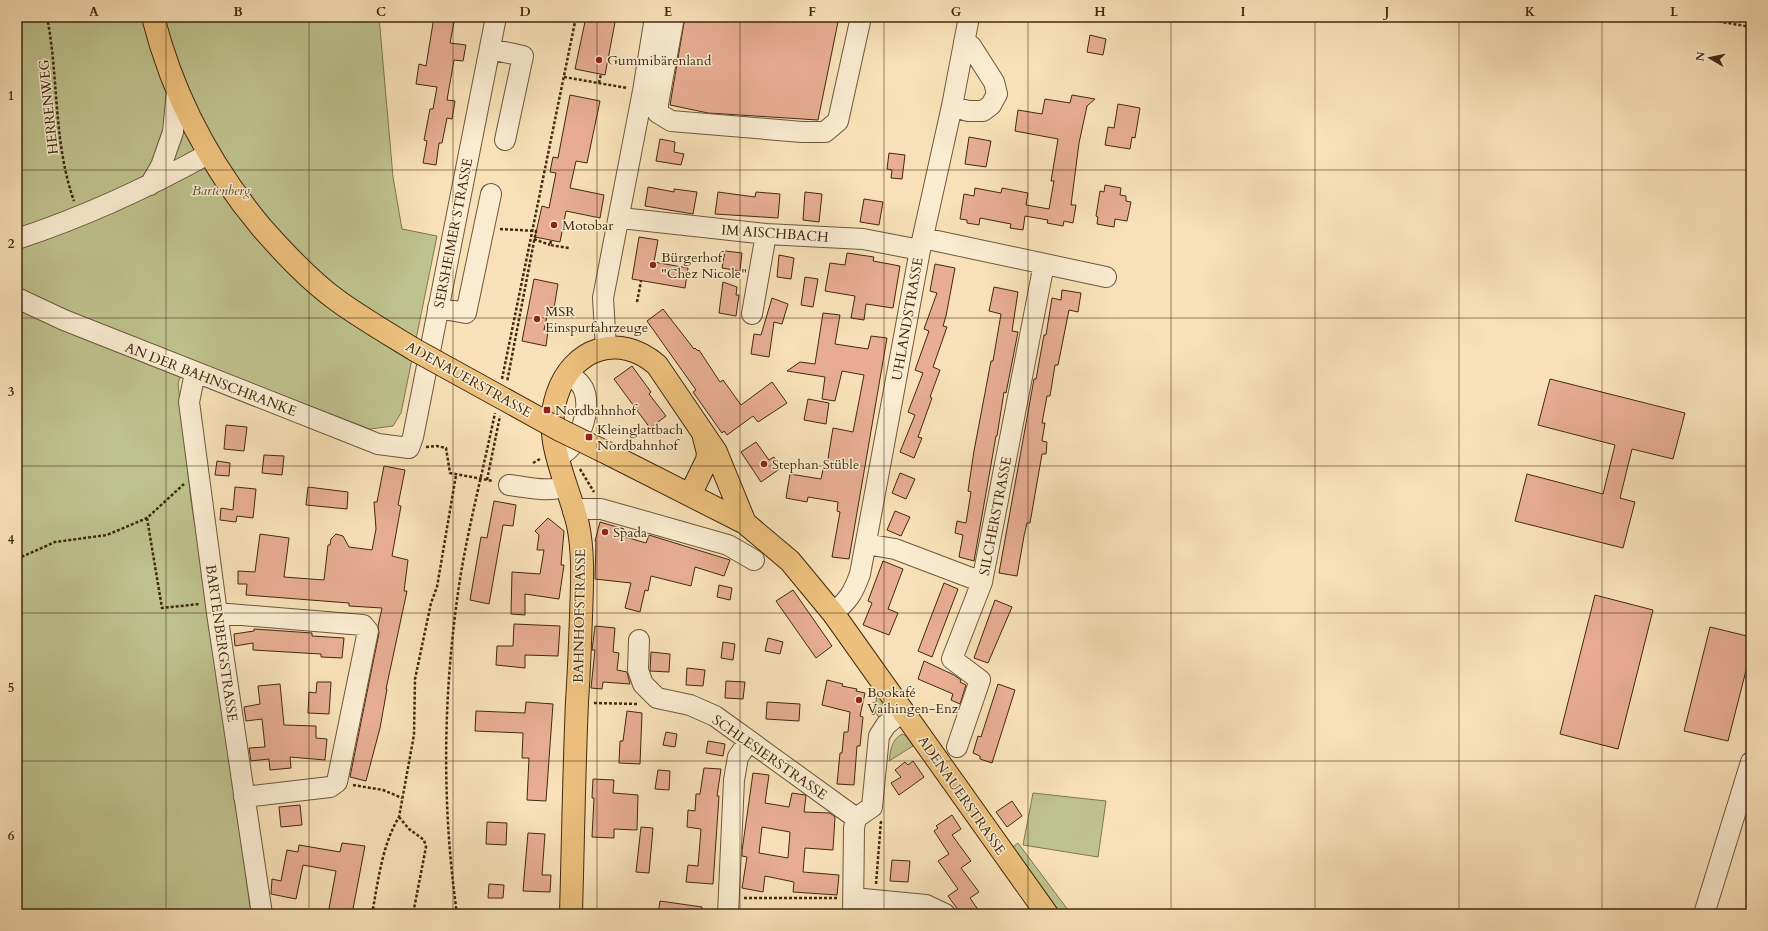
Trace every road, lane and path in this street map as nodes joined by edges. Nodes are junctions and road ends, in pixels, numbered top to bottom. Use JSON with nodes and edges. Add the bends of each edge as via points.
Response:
{"nodes":[{"id":1,"x":47,"y":17,"type":"edge"},
{"id":2,"x":153,"y":17,"type":"edge"},
{"id":3,"x":496,"y":17,"type":"edge"},
{"id":4,"x":576,"y":17,"type":"edge"},
{"id":5,"x":655,"y":17,"type":"edge"},
{"id":6,"x":674,"y":17,"type":"edge"},
{"id":7,"x":861,"y":17,"type":"edge"},
{"id":8,"x":969,"y":17,"type":"edge"},
{"id":9,"x":1694,"y":17,"type":"edge"},
{"id":10,"x":1751,"y":27,"type":"edge"},
{"id":11,"x":964,"y":42,"type":"junction"},
{"id":12,"x":490,"y":49,"type":"junction"},
{"id":13,"x":601,"y":74,"type":"dead end"},
{"id":14,"x":564,"y":77,"type":"junction"},
{"id":15,"x":599,"y":83,"type":"junction"},
{"id":16,"x":177,"y":90,"type":"junction"},
{"id":17,"x":643,"y":91,"type":"junction"},
{"id":18,"x":952,"y":106,"type":"junction"},
{"id":19,"x":505,"y":140,"type":"dead end"},
{"id":20,"x":208,"y":154,"type":"junction"},
{"id":21,"x":150,"y":185,"type":"junction"},
{"id":22,"x":491,"y":194,"type":"dead end"},
{"id":23,"x":79,"y":217,"type":"junction"},
{"id":24,"x":630,"y":219,"type":"dead end"},
{"id":25,"x":484,"y":228,"type":"junction"},
{"id":26,"x":532,"y":231,"type":"junction"},
{"id":27,"x":766,"y":234,"type":"junction"},
{"id":28,"x":17,"y":239,"type":"edge"},
{"id":29,"x":534,"y":240,"type":"junction"},
{"id":30,"x":551,"y":241,"type":"dead end"},
{"id":31,"x":922,"y":244,"type":"junction"},
{"id":32,"x":550,"y":245,"type":"junction"},
{"id":33,"x":569,"y":248,"type":"dead end"},
{"id":34,"x":1044,"y":264,"type":"junction"},
{"id":35,"x":1106,"y":276,"type":"dead end"},
{"id":36,"x":642,"y":281,"type":"dead end"},
{"id":37,"x":17,"y":298,"type":"edge"},
{"id":38,"x":637,"y":302,"type":"dead end"},
{"id":39,"x":438,"y":308,"type":"junction"},
{"id":40,"x":752,"y":314,"type":"dead end"},
{"id":41,"x":606,"y":348,"type":"junction"},
{"id":42,"x":195,"y":373,"type":"junction"},
{"id":43,"x":568,"y":373,"type":"junction"},
{"id":44,"x":506,"y":384,"type":"dead end"},
{"id":45,"x":500,"y":386,"type":"dead end"},
{"id":46,"x":495,"y":410,"type":"dead end"},
{"id":47,"x":500,"y":414,"type":"dead end"},
{"id":48,"x":702,"y":432,"type":"junction"},
{"id":49,"x":409,"y":448,"type":"junction"},
{"id":50,"x":562,"y":454,"type":"junction"},
{"id":51,"x":456,"y":475,"type":"junction"},
{"id":52,"x":199,"y":476,"type":"junction"},
{"id":53,"x":481,"y":479,"type":"junction"},
{"id":54,"x":487,"y":480,"type":"junction"},
{"id":55,"x":509,"y":485,"type":"joint"},
{"id":56,"x":566,"y":486,"type":"junction"},
{"id":57,"x":690,"y":495,"type":"junction"},
{"id":58,"x":601,"y":509,"type":"junction"},
{"id":59,"x":573,"y":511,"type":"junction"},
{"id":60,"x":147,"y":518,"type":"junction"},
{"id":61,"x":745,"y":523,"type":"junction"},
{"id":62,"x":866,"y":544,"type":"junction"},
{"id":63,"x":17,"y":559,"type":"edge"},
{"id":64,"x":754,"y":560,"type":"dead end"},
{"id":65,"x":982,"y":582,"type":"junction"},
{"id":66,"x":217,"y":607,"type":"junction"},
{"id":67,"x":833,"y":613,"type":"junction"},
{"id":68,"x":639,"y":640,"type":"dead end"},
{"id":69,"x":657,"y":698,"type":"junction"},
{"id":70,"x":601,"y":703,"type":"dead end"},
{"id":71,"x":903,"y":711,"type":"junction"},
{"id":72,"x":749,"y":741,"type":"junction"},
{"id":73,"x":957,"y":747,"type":"dead end"},
{"id":74,"x":1751,"y":762,"type":"edge"},
{"id":75,"x":337,"y":782,"type":"junction"},
{"id":76,"x":244,"y":797,"type":"junction"},
{"id":77,"x":402,"y":798,"type":"junction"},
{"id":78,"x":399,"y":816,"type":"junction"},
{"id":79,"x":856,"y":818,"type":"junction"},
{"id":80,"x":881,"y":819,"type":"dead end"},
{"id":81,"x":876,"y":900,"type":"junction"},
{"id":82,"x":729,"y":906,"type":"edge"},
{"id":83,"x":853,"y":906,"type":"edge"},
{"id":84,"x":262,"y":914,"type":"edge"},
{"id":85,"x":372,"y":914,"type":"edge"},
{"id":86,"x":412,"y":914,"type":"edge"},
{"id":87,"x":457,"y":914,"type":"edge"},
{"id":88,"x":571,"y":914,"type":"edge"},
{"id":89,"x":945,"y":914,"type":"edge"},
{"id":90,"x":1047,"y":914,"type":"edge"},
{"id":91,"x":1704,"y":914,"type":"edge"}],
"edges":[{"from":1,"to":23,"type":"path","name":"HERRENWEG","via":[[54,62],[59,142]]},
{"from":2,"to":16,"type":"main road","name":"ADENAUERSTRASSE"},
{"from":3,"to":12,"type":"street","name":"SERSHEIMER STRASSE"},
{"from":4,"to":14,"type":"path"},
{"from":5,"to":17,"type":"street"},
{"from":6,"to":7,"type":"street","via":[[658,112],[671,121],[825,132],[838,121]]},
{"from":8,"to":11,"type":"street","name":"UHLANDSTRASSE"},
{"from":9,"to":10,"type":"path"},
{"from":11,"to":18,"type":"street","name":"UHLANDSTRASSE"},
{"from":11,"to":18,"type":"street","via":[[971,46],[994,82],[996,94],[991,105],[983,111],[968,111]]},
{"from":12,"to":19,"type":"street","via":[[523,56]]},
{"from":12,"to":39,"type":"street","name":"SERSHEIMER STRASSE"},
{"from":13,"to":15,"type":"path"},
{"from":14,"to":15,"type":"path"},
{"from":14,"to":26,"type":"path"},
{"from":15,"to":17,"type":"path"},
{"from":16,"to":20,"type":"main road","name":"ADENAUERSTRASSE"},
{"from":16,"to":21,"type":"street","via":[[173,132],[161,166]]},
{"from":17,"to":41,"type":"street","via":[[603,298]]},
{"from":18,"to":31,"type":"street","name":"UHLANDSTRASSE"},
{"from":20,"to":21,"type":"street"},
{"from":20,"to":57,"type":"main road","name":"ADENAUERSTRASSE","bridge":true,"via":[[247,210],[295,263],[338,301],[415,350],[560,430]]},
{"from":21,"to":23,"type":"street"},
{"from":22,"to":25,"type":"street"},
{"from":23,"to":28,"type":"street"},
{"from":24,"to":27,"type":"street","name":"IM AISCHBACH"},
{"from":25,"to":26,"type":"path"},
{"from":25,"to":39,"type":"street","via":[[466,313]]},
{"from":26,"to":29,"type":"path","via":[[536,232]]},
{"from":26,"to":45,"type":"path"},
{"from":27,"to":31,"type":"street","name":"IM AISCHBACH"},
{"from":27,"to":40,"type":"street"},
{"from":29,"to":32,"type":"path"},
{"from":29,"to":44,"type":"path"},
{"from":30,"to":32,"type":"path"},
{"from":31,"to":34,"type":"street","name":"IM AISCHBACH"},
{"from":31,"to":62,"type":"street","name":"UHLANDSTRASSE"},
{"from":32,"to":33,"type":"path"},
{"from":34,"to":35,"type":"street","name":"IM AISCHBACH"},
{"from":34,"to":65,"type":"street","name":"SILCHERSTRASSE"},
{"from":36,"to":38,"type":"path"},
{"from":37,"to":42,"type":"street","name":"AN DER BAHNSCHRANKE","via":[[64,320]]},
{"from":39,"to":49,"type":"street","name":"SERSHEIMER STRASSE"},
{"from":41,"to":43,"type":"main road","name":"BAHNHOFSTRASSE","via":[[589,353]]},
{"from":41,"to":48,"type":"main road","name":"BAHNHOFSTRASSE","via":[[633,350],[657,365]]},
{"from":42,"to":49,"type":"street","name":"AN DER BAHNSCHRANKE","via":[[378,444]]},
{"from":42,"to":52,"type":"street","name":"BARTENBERGSTRASSE","via":[[189,402]]},
{"from":43,"to":50,"type":"main road","name":"BAHNHOFSTRASSE","via":[[557,394],[551,419],[553,436]]},
{"from":43,"to":50,"type":"street","via":[[584,389],[586,404],[583,423],[574,444]]},
{"from":46,"to":53,"type":"path"},
{"from":47,"to":54,"type":"path"},
{"from":48,"to":57,"type":"main road","via":[[707,444],[707,460]]},
{"from":48,"to":61,"type":"main road","name":"BAHNHOFSTRASSE","via":[[716,452]]},
{"from":49,"to":51,"type":"path","via":[[446,448],[450,473]]},
{"from":50,"to":56,"type":"main road","name":"BAHNHOFSTRASSE"},
{"from":50,"to":58,"type":"path","via":[[581,470],[599,499]]},
{"from":51,"to":53,"type":"path"},
{"from":51,"to":77,"type":"path","via":[[437,587],[431,603],[415,679],[414,735]]},
{"from":52,"to":60,"type":"path","via":[[182,485]]},
{"from":52,"to":66,"type":"street","name":"BARTENBERGSTRASSE"},
{"from":53,"to":54,"type":"path"},
{"from":53,"to":87,"type":"path","via":[[462,573],[445,740],[448,827]]},
{"from":54,"to":55,"type":"path"},
{"from":55,"to":56,"type":"street","via":[[544,489]]},
{"from":56,"to":59,"type":"main road","name":"BAHNHOFSTRASSE"},
{"from":57,"to":61,"type":"main road","name":"ADENAUERSTRASSE"},
{"from":58,"to":59,"type":"street"},
{"from":58,"to":64,"type":"street","via":[[728,545]]},
{"from":59,"to":88,"type":"main road","name":"BAHNHOFSTRASSE","via":[[578,525],[582,583]]},
{"from":60,"to":63,"type":"path","via":[[107,535],[55,542]]},
{"from":60,"to":66,"type":"path","via":[[162,608]]},
{"from":61,"to":67,"type":"main road","name":"ADENAUERSTRASSE","via":[[790,561]]},
{"from":62,"to":65,"type":"street","via":[[895,549]]},
{"from":62,"to":67,"type":"street","name":"UHLANDSTRASSE","via":[[854,589],[847,602]]},
{"from":65,"to":73,"type":"street","name":"SILCHERSTRASSE","via":[[952,659],[980,680]]},
{"from":66,"to":75,"type":"street","via":[[363,625],[368,631]]},
{"from":66,"to":76,"type":"street","name":"BARTENBERGSTRASSE"},
{"from":67,"to":71,"type":"main road","name":"ADENAUERSTRASSE"},
{"from":68,"to":69,"type":"street","via":[[638,670],[643,684]]},
{"from":69,"to":70,"type":"path","via":[[649,704]]},
{"from":69,"to":72,"type":"street","name":"SCHLESIERSTRASSE","via":[[690,705],[715,716]]},
{"from":71,"to":79,"type":"street","via":[[886,725],[879,736],[872,807]]},
{"from":71,"to":90,"type":"main road","name":"ADENAUERSTRASSE"},
{"from":72,"to":79,"type":"street","name":"SCHLESIERSTRASSE"},
{"from":72,"to":82,"type":"street","via":[[738,757],[734,780]]},
{"from":74,"to":91,"type":"street"},
{"from":75,"to":76,"type":"street","via":[[330,786]]},
{"from":75,"to":77,"type":"path","via":[[383,790]]},
{"from":76,"to":84,"type":"street","name":"BARTENBERGSTRASSE"},
{"from":77,"to":78,"type":"path"},
{"from":78,"to":85,"type":"path","via":[[385,850]]},
{"from":78,"to":86,"type":"path","via":[[409,829],[424,840],[426,847]]},
{"from":79,"to":83,"type":"street"},
{"from":80,"to":81,"type":"path"},
{"from":81,"to":83,"type":"street"},
{"from":81,"to":89,"type":"street","via":[[926,905]]},
{"from":82,"to":83,"type":"path"}]}
